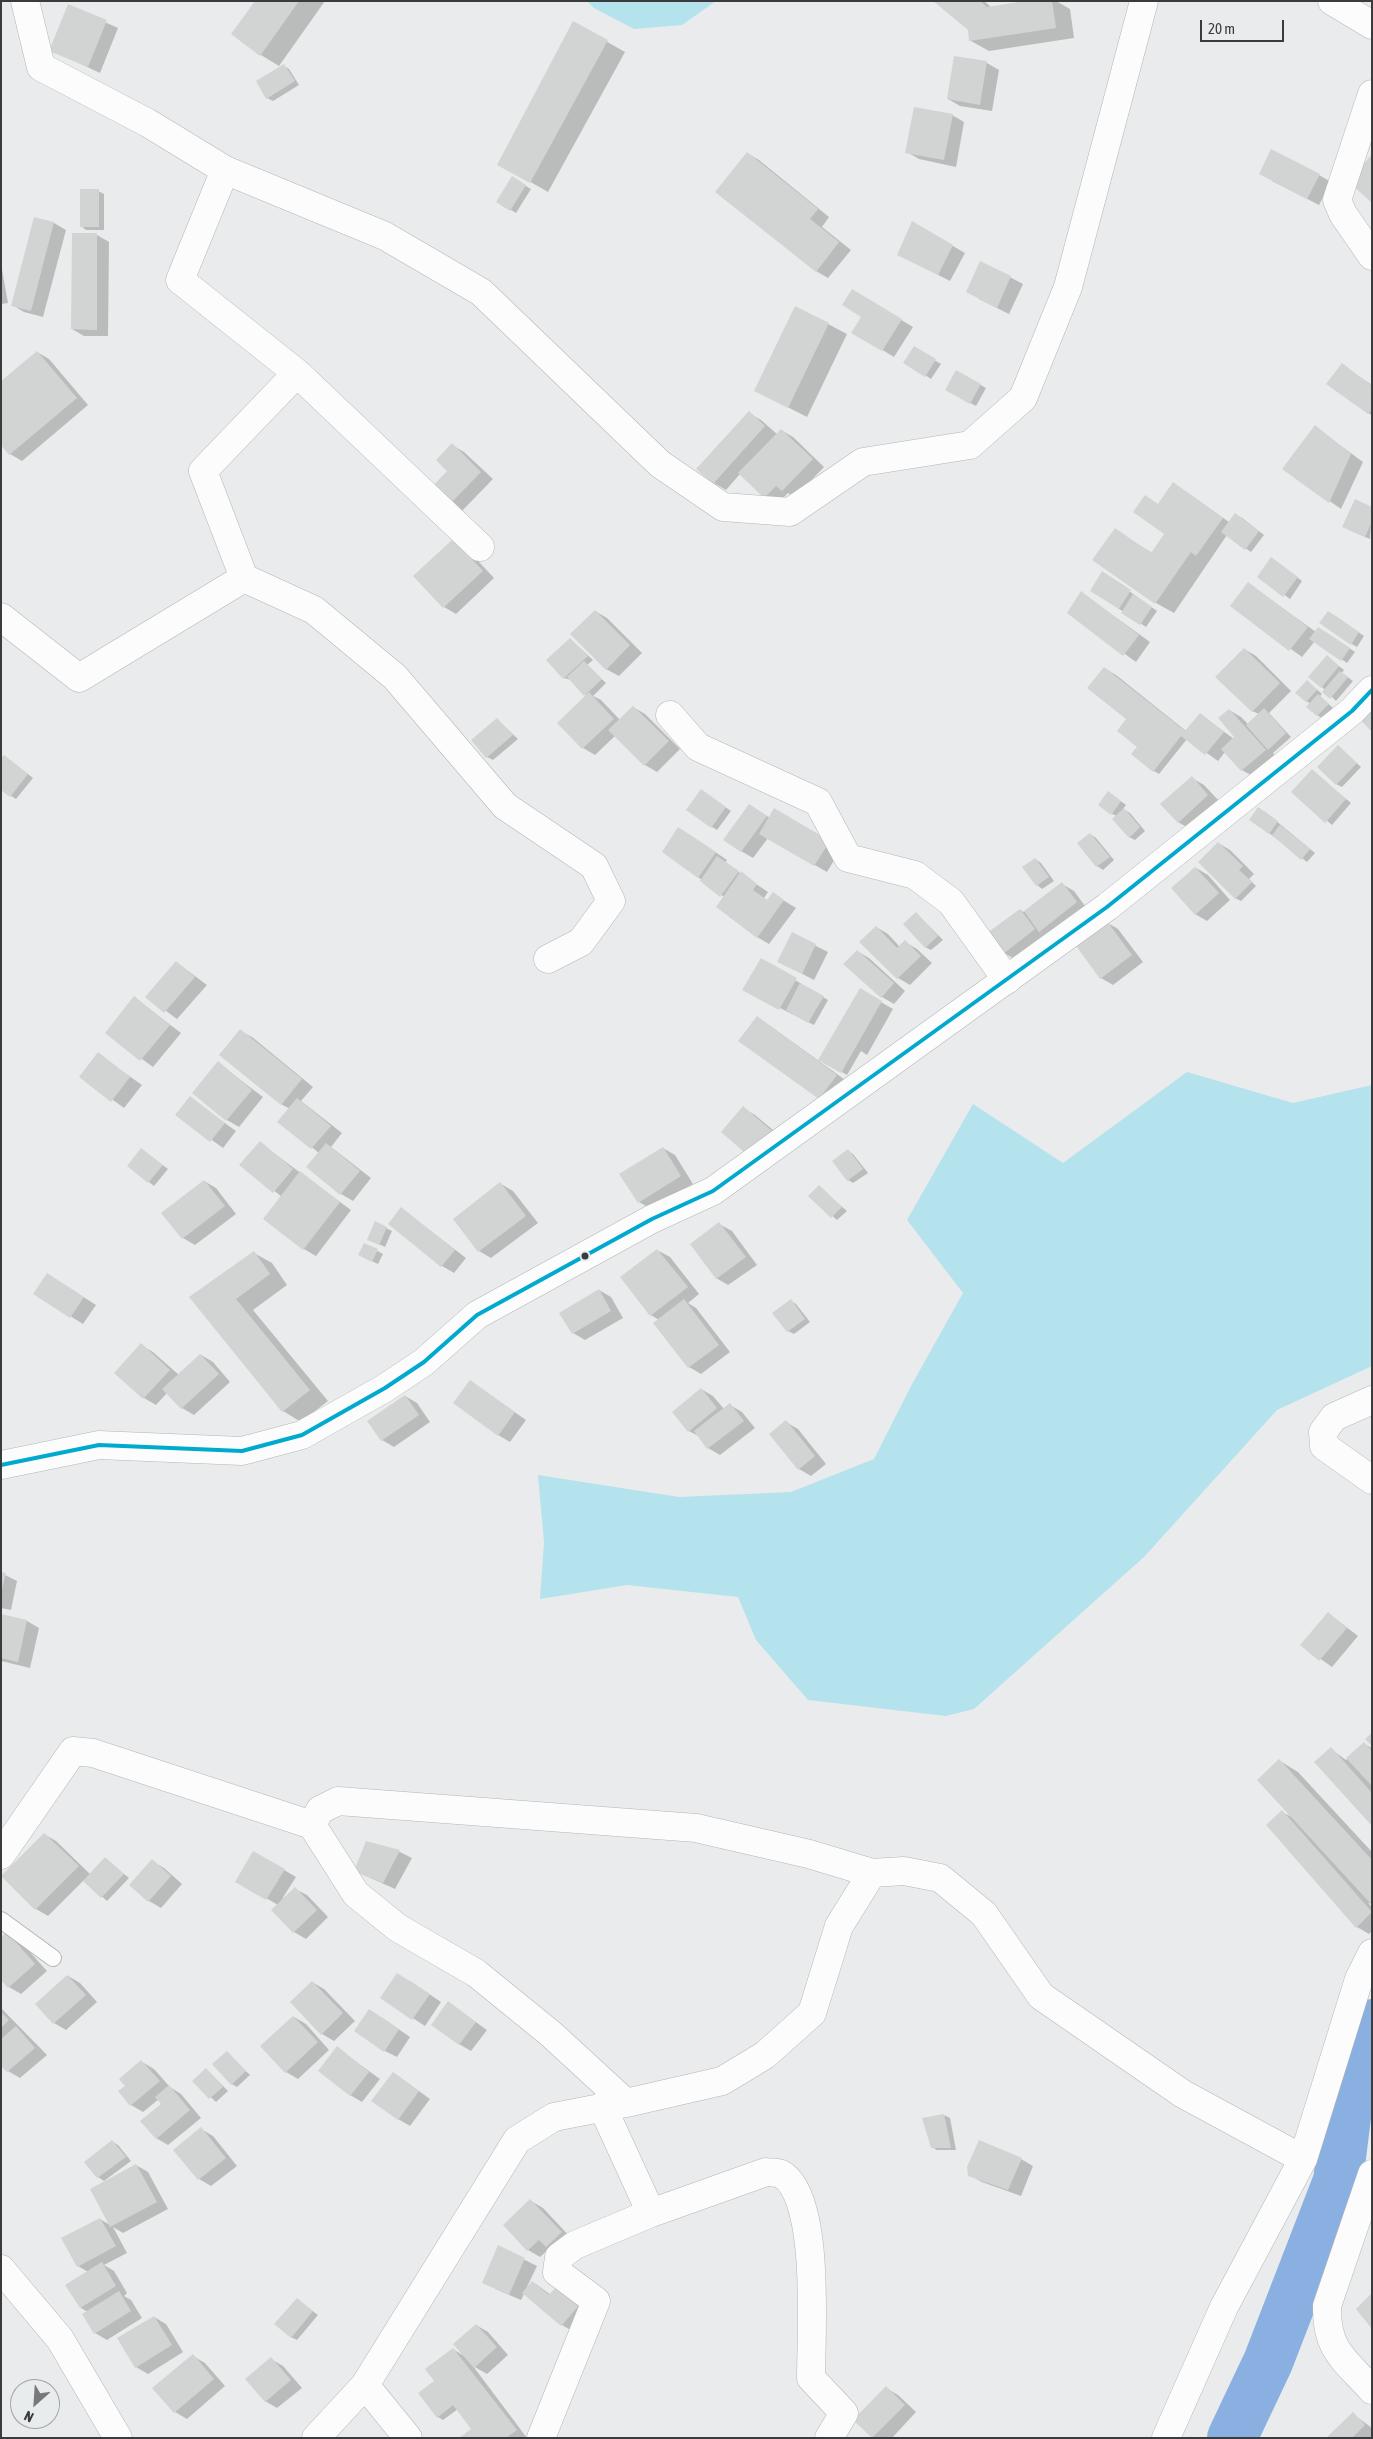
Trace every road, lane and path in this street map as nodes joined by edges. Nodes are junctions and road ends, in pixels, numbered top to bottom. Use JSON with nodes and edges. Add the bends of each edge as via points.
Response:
{"nodes":[{"id":1,"x":25,"y":1,"type":"edge"},
{"id":2,"x":1144,"y":1,"type":"edge"},
{"id":3,"x":1332,"y":1,"type":"edge"},
{"id":4,"x":1372,"y":25,"type":"edge"},
{"id":5,"x":1372,"y":94,"type":"edge"},
{"id":6,"x":225,"y":170,"type":"junction"},
{"id":7,"x":1372,"y":256,"type":"edge"},
{"id":8,"x":297,"y":373,"type":"junction"},
{"id":9,"x":480,"y":547,"type":"dead end"},
{"id":10,"x":244,"y":578,"type":"junction"},
{"id":11,"x":1,"y":617,"type":"edge"},
{"id":12,"x":1372,"y":690,"type":"edge"},
{"id":13,"x":670,"y":715,"type":"dead end"},
{"id":14,"x":548,"y":959,"type":"dead end"},
{"id":15,"x":1007,"y":980,"type":"junction"},
{"id":16,"x":1372,"y":1400,"type":"edge"},
{"id":17,"x":1,"y":1465,"type":"edge"},
{"id":18,"x":1372,"y":1480,"type":"edge"},
{"id":19,"x":312,"y":1825,"type":"junction"},
{"id":20,"x":1,"y":1855,"type":"edge"},
{"id":21,"x":872,"y":1873,"type":"junction"},
{"id":22,"x":1,"y":1920,"type":"edge"},
{"id":23,"x":1372,"y":1953,"type":"edge"},
{"id":24,"x":53,"y":1958,"type":"dead end"},
{"id":25,"x":614,"y":2105,"type":"junction"},
{"id":26,"x":1303,"y":2159,"type":"junction"},
{"id":27,"x":1372,"y":2174,"type":"edge"},
{"id":28,"x":651,"y":2213,"type":"junction"},
{"id":29,"x":1,"y":2269,"type":"edge"},
{"id":30,"x":364,"y":2385,"type":"junction"},
{"id":31,"x":1372,"y":2390,"type":"edge"},
{"id":32,"x":118,"y":2438,"type":"edge"},
{"id":33,"x":316,"y":2438,"type":"edge"},
{"id":34,"x":408,"y":2438,"type":"edge"},
{"id":35,"x":541,"y":2438,"type":"edge"},
{"id":36,"x":829,"y":2438,"type":"edge"},
{"id":37,"x":1166,"y":2438,"type":"edge"}],
"edges":[{"from":1,"to":6,"type":"street","via":[[41,67],[148,123]]},
{"from":2,"to":6,"type":"street","via":[[1068,287],[1023,398],[970,444],[863,462],[790,512],[722,507],[660,464],[481,292],[385,236]]},
{"from":3,"to":4,"type":"street"},
{"from":5,"to":7,"type":"street","via":[[1337,200]]},
{"from":6,"to":8,"type":"street","via":[[180,280]]},
{"from":8,"to":9,"type":"street"},
{"from":8,"to":10,"type":"street","via":[[203,472]]},
{"from":10,"to":11,"type":"street","via":[[79,678]]},
{"from":10,"to":14,"type":"street","via":[[314,610],[396,677],[505,806],[594,866],[611,901],[581,942]]},
{"from":12,"to":15,"type":"street","via":[[1352,710],[1143,880]]},
{"from":13,"to":15,"type":"street","via":[[698,748],[818,802],[848,858],[915,875],[952,902]]},
{"from":15,"to":17,"type":"street","via":[[713,1191],[584,1255],[477,1316],[424,1362],[302,1435],[242,1450],[99,1445]]},
{"from":16,"to":18,"type":"street","via":[[1334,1417],[1323,1432],[1324,1446]]},
{"from":19,"to":20,"type":"street","via":[[93,1753],[73,1751]]},
{"from":19,"to":21,"type":"street","via":[[320,1810],[338,1801],[696,1828],[808,1854]]},
{"from":19,"to":25,"type":"street","via":[[356,1894],[398,1928],[476,1972],[551,2034]]},
{"from":21,"to":25,"type":"street","via":[[840,1926],[812,2013],[765,2055],[722,2081]]},
{"from":21,"to":26,"type":"street","via":[[904,1871],[940,1878],[984,1914],[1041,1996],[1183,2094]]},
{"from":22,"to":24,"type":"lane"},
{"from":23,"to":26,"type":"street","via":[[1359,1979]]},
{"from":25,"to":28,"type":"street"},
{"from":25,"to":30,"type":"street","via":[[554,2117],[517,2140]]},
{"from":26,"to":37,"type":"street","via":[[1224,2307]]},
{"from":27,"to":31,"type":"street","via":[[1327,2306],[1326,2328],[1332,2345]]},
{"from":28,"to":35,"type":"street","via":[[574,2245],[559,2257],[557,2272],[596,2302]]},
{"from":28,"to":36,"type":"street","via":[[766,2172],[781,2174],[792,2184],[807,2222],[812,2258],[811,2378],[844,2413]]},
{"from":29,"to":32,"type":"street","via":[[60,2339]]},
{"from":30,"to":33,"type":"street"},
{"from":30,"to":34,"type":"street"}]}
